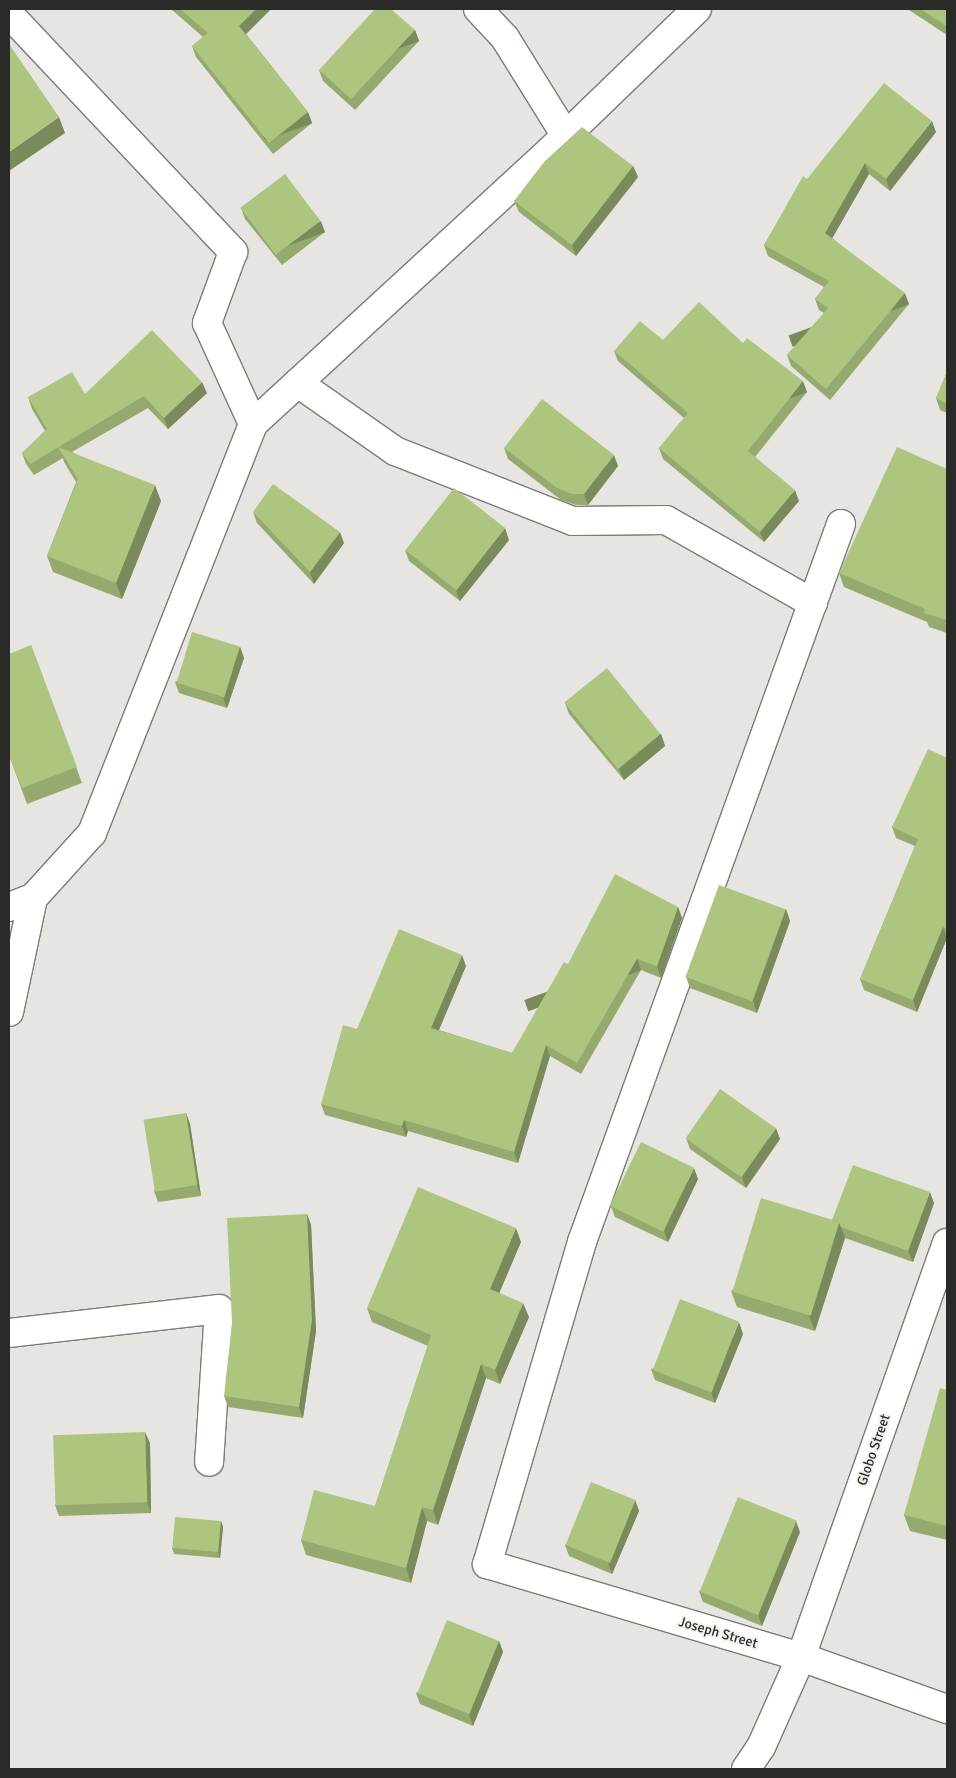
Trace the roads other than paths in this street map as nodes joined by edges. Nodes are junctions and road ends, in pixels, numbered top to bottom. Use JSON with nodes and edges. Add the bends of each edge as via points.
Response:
{"nodes":[{"id":1,"x":478,"y":9,"type":"edge"},
{"id":2,"x":697,"y":9,"type":"edge"},
{"id":3,"x":9,"y":14,"type":"edge"},
{"id":4,"x":566,"y":136,"type":"junction"},
{"id":5,"x":298,"y":383,"type":"junction"},
{"id":6,"x":253,"y":424,"type":"junction"},
{"id":7,"x":841,"y":524,"type":"dead end"},
{"id":8,"x":813,"y":602,"type":"junction"},
{"id":9,"x":21,"y":903,"type":"edge"},
{"id":10,"x":9,"y":1012,"type":"edge"},
{"id":11,"x":947,"y":1242,"type":"edge"},
{"id":12,"x":9,"y":1333,"type":"edge"},
{"id":13,"x":209,"y":1462,"type":"dead end"},
{"id":14,"x":801,"y":1657,"type":"junction"},
{"id":15,"x":947,"y":1709,"type":"edge"},
{"id":16,"x":746,"y":1769,"type":"edge"}],
"edges":[{"from":1,"to":4,"type":"street","via":[[506,38]]},
{"from":2,"to":4,"type":"street"},
{"from":3,"to":6,"type":"street","via":[[232,252],[207,323]]},
{"from":4,"to":5,"type":"street"},
{"from":5,"to":6,"type":"street"},
{"from":5,"to":8,"type":"street","via":[[394,452],[573,521],[666,520]]},
{"from":6,"to":9,"type":"street","via":[[92,833]]},
{"from":7,"to":8,"type":"street"},
{"from":8,"to":14,"type":"street","name":"Joseph Street","via":[[582,1242],[487,1564]]},
{"from":9,"to":10,"type":"street"},
{"from":11,"to":14,"type":"street","name":"Globo Street"},
{"from":12,"to":13,"type":"street","via":[[219,1309]]},
{"from":14,"to":15,"type":"street","name":"Joseph Street"},
{"from":14,"to":16,"type":"street","name":"Globo Street","via":[[761,1747]]}]}
